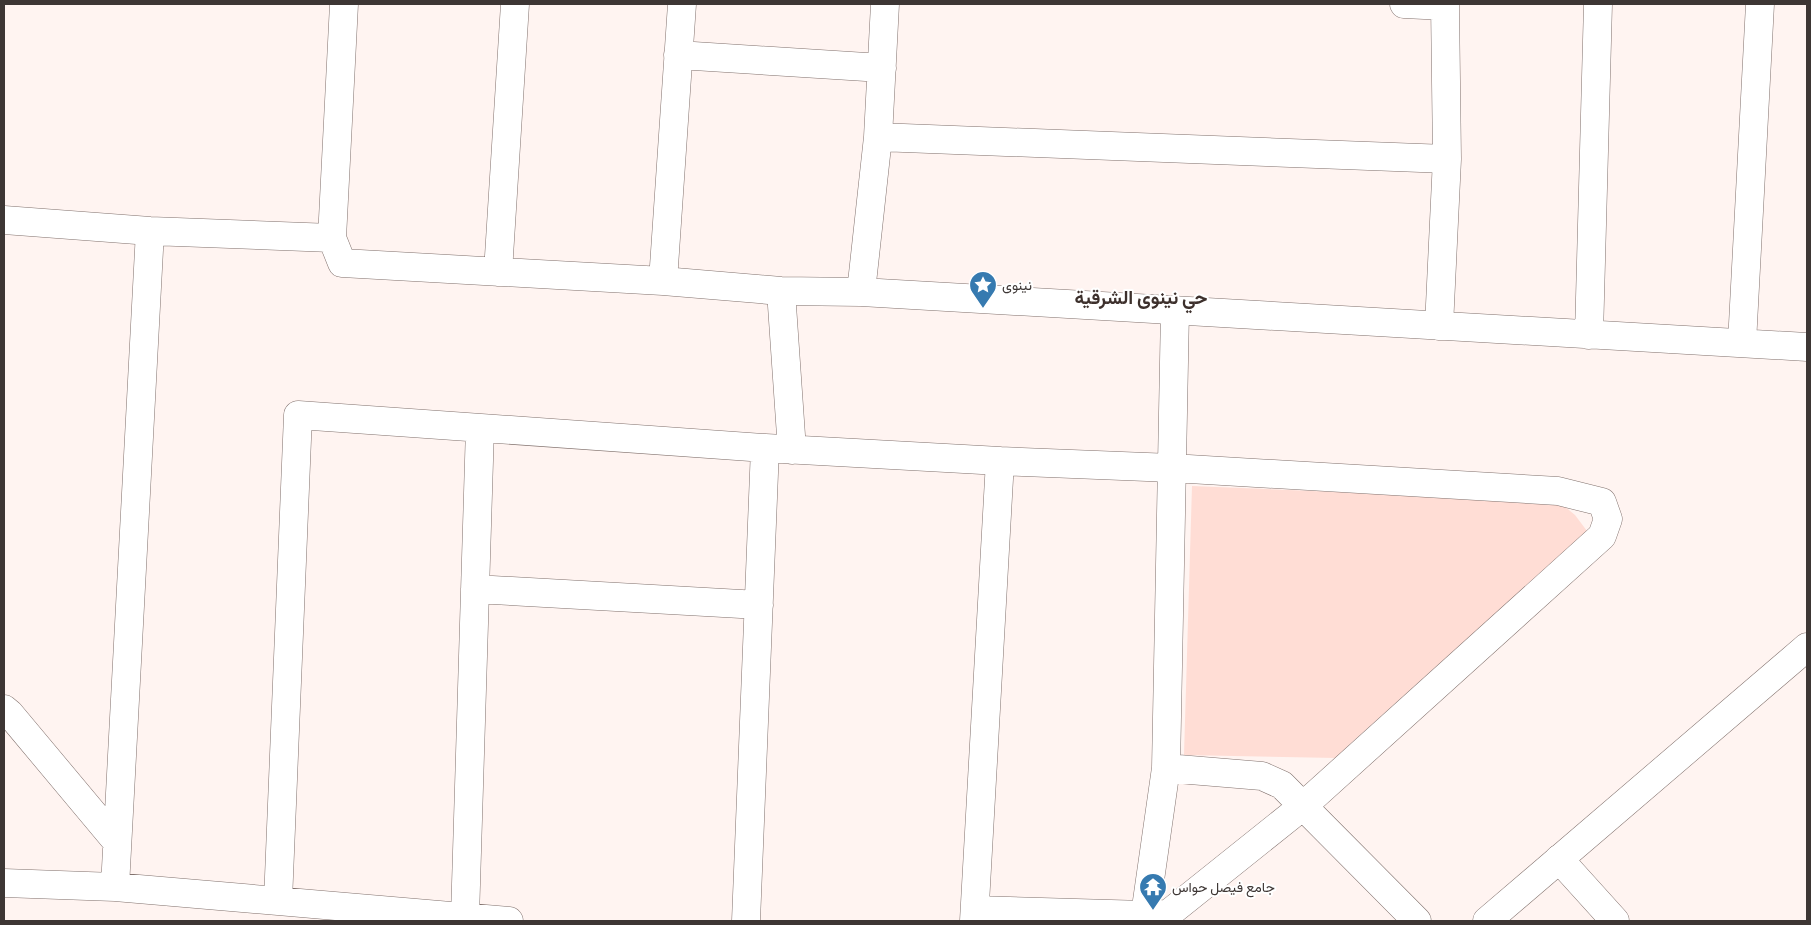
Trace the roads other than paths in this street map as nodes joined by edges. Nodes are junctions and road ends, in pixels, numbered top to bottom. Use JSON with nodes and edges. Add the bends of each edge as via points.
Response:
{"nodes":[{"id":1,"x":344,"y":4,"type":"edge"},
{"id":2,"x":516,"y":4,"type":"edge"},
{"id":3,"x":682,"y":4,"type":"edge"},
{"id":4,"x":885,"y":4,"type":"edge"},
{"id":5,"x":1404,"y":4,"type":"edge"},
{"id":6,"x":1598,"y":4,"type":"edge"},
{"id":7,"x":1760,"y":4,"type":"edge"},
{"id":8,"x":1445,"y":5,"type":"edge"},
{"id":9,"x":678,"y":55,"type":"junction"},
{"id":10,"x":882,"y":68,"type":"junction"},
{"id":11,"x":878,"y":137,"type":"junction"},
{"id":12,"x":1447,"y":159,"type":"junction"},
{"id":13,"x":4,"y":220,"type":"edge"},
{"id":14,"x":150,"y":232,"type":"junction"},
{"id":15,"x":332,"y":238,"type":"junction"},
{"id":16,"x":498,"y":272,"type":"junction"},
{"id":17,"x":663,"y":281,"type":"junction"},
{"id":18,"x":781,"y":291,"type":"junction"},
{"id":19,"x":861,"y":292,"type":"junction"},
{"id":20,"x":1175,"y":311,"type":"junction"},
{"id":21,"x":1439,"y":326,"type":"junction"},
{"id":22,"x":1589,"y":334,"type":"junction"},
{"id":23,"x":1742,"y":343,"type":"junction"},
{"id":24,"x":1807,"y":347,"type":"edge"},
{"id":25,"x":480,"y":428,"type":"junction"},
{"id":26,"x":765,"y":448,"type":"junction"},
{"id":27,"x":792,"y":450,"type":"junction"},
{"id":28,"x":1000,"y":461,"type":"junction"},
{"id":29,"x":1172,"y":468,"type":"junction"},
{"id":30,"x":475,"y":589,"type":"junction"},
{"id":31,"x":758,"y":605,"type":"junction"},
{"id":32,"x":1807,"y":647,"type":"edge"},
{"id":33,"x":4,"y":709,"type":"edge"},
{"id":34,"x":1166,"y":768,"type":"junction"},
{"id":35,"x":1303,"y":806,"type":"junction"},
{"id":36,"x":117,"y":842,"type":"junction"},
{"id":37,"x":1559,"y":859,"type":"junction"},
{"id":38,"x":4,"y":883,"type":"edge"},
{"id":39,"x":115,"y":886,"type":"junction"},
{"id":40,"x":278,"y":901,"type":"junction"},
{"id":41,"x":311,"y":912,"type":"edge"},
{"id":42,"x":1145,"y":915,"type":"junction"},
{"id":43,"x":975,"y":916,"type":"edge"},
{"id":44,"x":465,"y":917,"type":"junction"},
{"id":45,"x":510,"y":921,"type":"edge"},
{"id":46,"x":746,"y":921,"type":"edge"},
{"id":47,"x":1416,"y":921,"type":"edge"},
{"id":48,"x":1487,"y":921,"type":"edge"},
{"id":49,"x":1615,"y":921,"type":"edge"}],
"edges":[{"from":1,"to":15,"type":"street"},
{"from":2,"to":16,"type":"street"},
{"from":3,"to":9,"type":"street"},
{"from":4,"to":10,"type":"street"},
{"from":5,"to":8,"type":"street"},
{"from":6,"to":22,"type":"street"},
{"from":7,"to":23,"type":"street"},
{"from":8,"to":12,"type":"street"},
{"from":9,"to":10,"type":"street"},
{"from":9,"to":17,"type":"street"},
{"from":10,"to":11,"type":"street"},
{"from":11,"to":12,"type":"street"},
{"from":11,"to":19,"type":"street"},
{"from":12,"to":21,"type":"street"},
{"from":13,"to":14,"type":"street"},
{"from":14,"to":15,"type":"street"},
{"from":14,"to":36,"type":"street"},
{"from":15,"to":16,"type":"street","via":[[342,263]]},
{"from":16,"to":17,"type":"street"},
{"from":17,"to":18,"type":"street"},
{"from":18,"to":19,"type":"street"},
{"from":18,"to":27,"type":"street"},
{"from":19,"to":20,"type":"street"},
{"from":20,"to":21,"type":"street"},
{"from":20,"to":29,"type":"street"},
{"from":21,"to":22,"type":"street"},
{"from":22,"to":23,"type":"street"},
{"from":23,"to":24,"type":"street"},
{"from":25,"to":26,"type":"street"},
{"from":25,"to":30,"type":"street"},
{"from":25,"to":40,"type":"street","via":[[298,415]]},
{"from":26,"to":27,"type":"street"},
{"from":26,"to":31,"type":"street"},
{"from":27,"to":28,"type":"street"},
{"from":28,"to":29,"type":"street"},
{"from":28,"to":43,"type":"street"},
{"from":29,"to":34,"type":"street"},
{"from":29,"to":35,"type":"street","via":[[1558,491],[1602,502],[1608,519],[1602,536]]},
{"from":30,"to":31,"type":"street"},
{"from":30,"to":44,"type":"street"},
{"from":31,"to":46,"type":"street"},
{"from":32,"to":37,"type":"street"},
{"from":33,"to":36,"type":"street"},
{"from":34,"to":35,"type":"street","via":[[1262,776],[1282,785]]},
{"from":34,"to":42,"type":"street"},
{"from":35,"to":42,"type":"street","via":[[1168,914]]},
{"from":35,"to":47,"type":"street"},
{"from":36,"to":39,"type":"street"},
{"from":37,"to":48,"type":"street"},
{"from":37,"to":49,"type":"street"},
{"from":38,"to":39,"type":"street"},
{"from":39,"to":40,"type":"street"},
{"from":40,"to":41,"type":"street"},
{"from":41,"to":44,"type":"street"},
{"from":42,"to":43,"type":"street"},
{"from":44,"to":45,"type":"street"}]}
